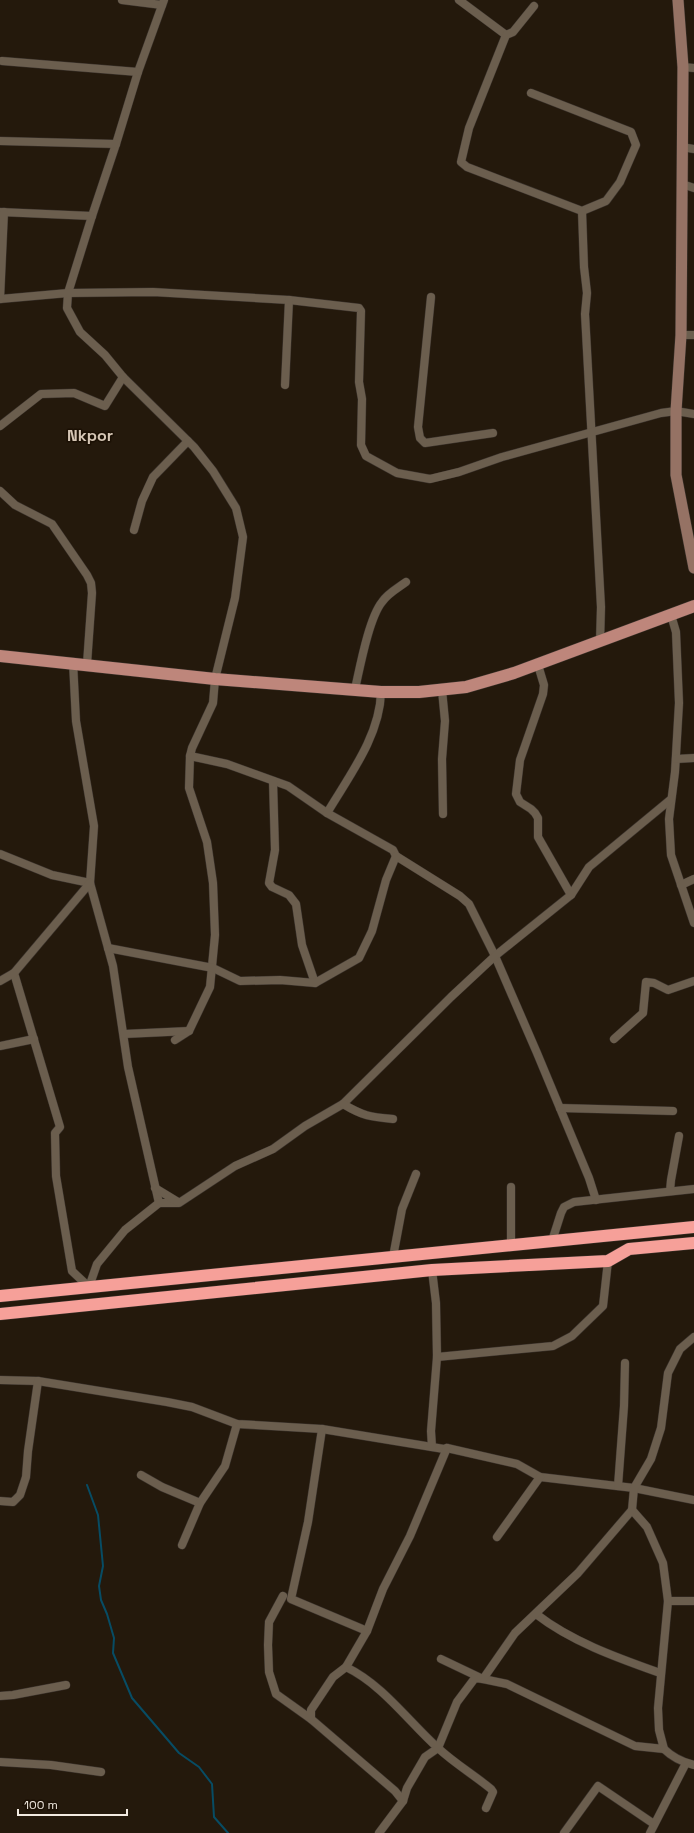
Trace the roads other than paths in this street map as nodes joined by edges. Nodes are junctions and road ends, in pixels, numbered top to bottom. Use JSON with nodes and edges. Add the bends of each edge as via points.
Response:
{"nodes":[{"id":1,"x":122,"y":0,"type":"edge"},
{"id":2,"x":459,"y":0,"type":"edge"},
{"id":3,"x":678,"y":0,"type":"edge"},
{"id":4,"x":163,"y":2,"type":"edge"},
{"id":5,"x":534,"y":6,"type":"dead end"},
{"id":6,"x":506,"y":35,"type":"junction"},
{"id":7,"x":2,"y":61,"type":"dead end"},
{"id":8,"x":689,"y":67,"type":"edge"},
{"id":9,"x":138,"y":72,"type":"junction"},
{"id":10,"x":531,"y":93,"type":"dead end"},
{"id":11,"x":0,"y":141,"type":"edge"},
{"id":12,"x":116,"y":144,"type":"junction"},
{"id":13,"x":682,"y":147,"type":"junction"},
{"id":14,"x":694,"y":149,"type":"edge"},
{"id":15,"x":682,"y":184,"type":"junction"},
{"id":16,"x":694,"y":188,"type":"edge"},
{"id":17,"x":582,"y":211,"type":"junction"},
{"id":18,"x":2,"y":212,"type":"edge"},
{"id":19,"x":92,"y":216,"type":"junction"},
{"id":20,"x":68,"y":293,"type":"junction"},
{"id":21,"x":431,"y":297,"type":"dead end"},
{"id":22,"x":0,"y":299,"type":"edge"},
{"id":23,"x":289,"y":300,"type":"junction"},
{"id":24,"x":681,"y":335,"type":"junction"},
{"id":25,"x":694,"y":335,"type":"edge"},
{"id":26,"x":123,"y":377,"type":"junction"},
{"id":27,"x":285,"y":385,"type":"dead end"},
{"id":28,"x":676,"y":411,"type":"junction"},
{"id":29,"x":694,"y":414,"type":"edge"},
{"id":30,"x":0,"y":426,"type":"edge"},
{"id":31,"x":593,"y":432,"type":"junction"},
{"id":32,"x":493,"y":433,"type":"dead end"},
{"id":33,"x":188,"y":441,"type":"junction"},
{"id":34,"x":0,"y":491,"type":"edge"},
{"id":35,"x":134,"y":530,"type":"dead end"},
{"id":36,"x":694,"y":568,"type":"edge"},
{"id":37,"x":406,"y":582,"type":"dead end"},
{"id":38,"x":694,"y":606,"type":"edge"},
{"id":39,"x":671,"y":615,"type":"junction"},
{"id":40,"x":600,"y":642,"type":"junction"},
{"id":41,"x":0,"y":656,"type":"edge"},
{"id":42,"x":72,"y":662,"type":"junction"},
{"id":43,"x":87,"y":664,"type":"junction"},
{"id":44,"x":538,"y":665,"type":"junction"},
{"id":45,"x":215,"y":678,"type":"junction"},
{"id":46,"x":355,"y":689,"type":"junction"},
{"id":47,"x":442,"y":690,"type":"junction"},
{"id":48,"x":381,"y":692,"type":"junction"},
{"id":49,"x":190,"y":756,"type":"junction"},
{"id":50,"x":694,"y":758,"type":"edge"},
{"id":51,"x":676,"y":759,"type":"junction"},
{"id":52,"x":273,"y":781,"type":"junction"},
{"id":53,"x":670,"y":800,"type":"junction"},
{"id":54,"x":327,"y":813,"type":"junction"},
{"id":55,"x":443,"y":814,"type":"dead end"},
{"id":56,"x":0,"y":854,"type":"edge"},
{"id":57,"x":396,"y":856,"type":"junction"},
{"id":58,"x":694,"y":879,"type":"edge"},
{"id":59,"x":90,"y":883,"type":"junction"},
{"id":60,"x":681,"y":885,"type":"junction"},
{"id":61,"x":571,"y":895,"type":"junction"},
{"id":62,"x":694,"y":923,"type":"edge"},
{"id":63,"x":108,"y":948,"type":"junction"},
{"id":64,"x":495,"y":956,"type":"junction"},
{"id":65,"x":213,"y":968,"type":"junction"},
{"id":66,"x":14,"y":973,"type":"junction"},
{"id":67,"x":0,"y":981,"type":"edge"},
{"id":68,"x":694,"y":981,"type":"edge"},
{"id":69,"x":315,"y":983,"type":"junction"},
{"id":70,"x":188,"y":1031,"type":"junction"},
{"id":71,"x":124,"y":1034,"type":"junction"},
{"id":72,"x":34,"y":1039,"type":"junction"},
{"id":73,"x":614,"y":1039,"type":"dead end"},
{"id":74,"x":175,"y":1040,"type":"dead end"},
{"id":75,"x":0,"y":1046,"type":"edge"},
{"id":76,"x":342,"y":1104,"type":"junction"},
{"id":77,"x":560,"y":1108,"type":"junction"},
{"id":78,"x":673,"y":1111,"type":"dead end"},
{"id":79,"x":393,"y":1119,"type":"dead end"},
{"id":80,"x":679,"y":1136,"type":"dead end"},
{"id":81,"x":416,"y":1174,"type":"dead end"},
{"id":82,"x":511,"y":1187,"type":"dead end"},
{"id":83,"x":155,"y":1188,"type":"junction"},
{"id":84,"x":694,"y":1189,"type":"edge"},
{"id":85,"x":670,"y":1191,"type":"junction"},
{"id":86,"x":596,"y":1200,"type":"junction"},
{"id":87,"x":159,"y":1203,"type":"junction"},
{"id":88,"x":179,"y":1203,"type":"junction"},
{"id":89,"x":694,"y":1227,"type":"edge"},
{"id":90,"x":552,"y":1241,"type":"junction"},
{"id":91,"x":694,"y":1243,"type":"edge"},
{"id":92,"x":511,"y":1245,"type":"junction"},
{"id":93,"x":393,"y":1257,"type":"junction"},
{"id":94,"x":608,"y":1261,"type":"junction"},
{"id":95,"x":432,"y":1270,"type":"junction"},
{"id":96,"x":89,"y":1287,"type":"junction"},
{"id":97,"x":0,"y":1296,"type":"edge"},
{"id":98,"x":0,"y":1314,"type":"edge"},
{"id":99,"x":694,"y":1337,"type":"edge"},
{"id":100,"x":437,"y":1357,"type":"junction"},
{"id":101,"x":624,"y":1363,"type":"dead end"},
{"id":102,"x":0,"y":1380,"type":"edge"},
{"id":103,"x":38,"y":1381,"type":"junction"},
{"id":104,"x":237,"y":1424,"type":"junction"},
{"id":105,"x":322,"y":1429,"type":"junction"},
{"id":106,"x":432,"y":1447,"type":"junction"},
{"id":107,"x":448,"y":1448,"type":"junction"},
{"id":108,"x":141,"y":1475,"type":"dead end"},
{"id":109,"x":540,"y":1478,"type":"junction"},
{"id":110,"x":618,"y":1486,"type":"junction"},
{"id":111,"x":634,"y":1488,"type":"junction"},
{"id":112,"x":694,"y":1500,"type":"edge"},
{"id":113,"x":0,"y":1501,"type":"edge"},
{"id":114,"x":200,"y":1503,"type":"junction"},
{"id":115,"x":632,"y":1510,"type":"junction"},
{"id":116,"x":497,"y":1537,"type":"dead end"},
{"id":117,"x":182,"y":1545,"type":"dead end"},
{"id":118,"x":283,"y":1596,"type":"dead end"},
{"id":119,"x":694,"y":1600,"type":"edge"},
{"id":120,"x":668,"y":1601,"type":"junction"},
{"id":121,"x":536,"y":1614,"type":"junction"},
{"id":122,"x":367,"y":1631,"type":"junction"},
{"id":123,"x":441,"y":1659,"type":"dead end"},
{"id":124,"x":346,"y":1667,"type":"junction"},
{"id":125,"x":660,"y":1673,"type":"junction"},
{"id":126,"x":483,"y":1679,"type":"junction"},
{"id":127,"x":66,"y":1685,"type":"dead end"},
{"id":128,"x":0,"y":1696,"type":"edge"},
{"id":129,"x":311,"y":1719,"type":"junction"},
{"id":130,"x":438,"y":1748,"type":"junction"},
{"id":131,"x":664,"y":1749,"type":"junction"},
{"id":132,"x":0,"y":1762,"type":"edge"},
{"id":133,"x":690,"y":1764,"type":"edge"},
{"id":134,"x":101,"y":1772,"type":"dead end"},
{"id":135,"x":403,"y":1801,"type":"junction"},
{"id":136,"x":486,"y":1808,"type":"dead end"},
{"id":137,"x":654,"y":1824,"type":"junction"},
{"id":138,"x":379,"y":1833,"type":"edge"},
{"id":139,"x":564,"y":1833,"type":"edge"},
{"id":140,"x":650,"y":1833,"type":"edge"}],
"edges":[{"from":1,"to":4,"type":"street"},
{"from":2,"to":6,"type":"street"},
{"from":3,"to":8,"type":"street"},
{"from":4,"to":9,"type":"street"},
{"from":5,"to":6,"type":"street","via":[[514,32]]},
{"from":6,"to":17,"type":"street","via":[[468,128],[461,162],[467,168]]},
{"from":7,"to":9,"type":"street"},
{"from":8,"to":13,"type":"street"},
{"from":9,"to":12,"type":"street"},
{"from":10,"to":17,"type":"street","via":[[631,132],[636,145],[620,182],[606,201]]},
{"from":11,"to":12,"type":"street"},
{"from":12,"to":19,"type":"street"},
{"from":13,"to":14,"type":"street"},
{"from":13,"to":15,"type":"street"},
{"from":15,"to":16,"type":"street"},
{"from":15,"to":24,"type":"street"},
{"from":17,"to":31,"type":"street","via":[[587,293],[585,314]]},
{"from":18,"to":19,"type":"street"},
{"from":18,"to":22,"type":"street"},
{"from":19,"to":20,"type":"street"},
{"from":20,"to":22,"type":"street"},
{"from":20,"to":23,"type":"street","via":[[153,292]]},
{"from":20,"to":26,"type":"street","via":[[67,308],[80,332],[105,355]]},
{"from":21,"to":32,"type":"street","via":[[418,427],[420,438],[425,443]]},
{"from":23,"to":27,"type":"street"},
{"from":23,"to":31,"type":"street","via":[[354,306],[362,312],[358,382],[362,399],[361,446],[366,456],[397,473],[430,479]]},
{"from":24,"to":25,"type":"street"},
{"from":24,"to":28,"type":"street"},
{"from":26,"to":30,"type":"street","via":[[105,406],[74,393],[42,394]]},
{"from":26,"to":33,"type":"street"},
{"from":28,"to":29,"type":"street"},
{"from":28,"to":31,"type":"street"},
{"from":28,"to":36,"type":"street","via":[[676,475]]},
{"from":31,"to":40,"type":"street","via":[[601,608]]},
{"from":33,"to":35,"type":"street","via":[[153,478],[142,501]]},
{"from":33,"to":45,"type":"street","via":[[214,471],[236,508],[243,537],[235,598]]},
{"from":34,"to":43,"type":"street","via":[[15,506],[52,524],[87,575],[92,593]]},
{"from":37,"to":46,"type":"street","via":[[382,601],[378,608],[369,632]]},
{"from":38,"to":39,"type":"main road"},
{"from":39,"to":40,"type":"main road"},
{"from":39,"to":51,"type":"street","via":[[676,632],[679,665]]},
{"from":40,"to":44,"type":"main road"},
{"from":41,"to":42,"type":"main road"},
{"from":42,"to":43,"type":"main road"},
{"from":42,"to":59,"type":"street","via":[[76,721],[94,826]]},
{"from":43,"to":45,"type":"main road"},
{"from":44,"to":47,"type":"main road","via":[[482,683]]},
{"from":44,"to":61,"type":"street","via":[[544,685],[543,694],[520,760],[516,794],[520,802],[531,809],[538,818],[538,837]]},
{"from":45,"to":46,"type":"main road"},
{"from":45,"to":49,"type":"street","via":[[213,703]]},
{"from":46,"to":48,"type":"main road"},
{"from":47,"to":48,"type":"main road"},
{"from":47,"to":55,"type":"street","via":[[445,721],[442,759]]},
{"from":48,"to":54,"type":"street","via":[[381,705],[366,747]]},
{"from":49,"to":52,"type":"street","via":[[227,764]]},
{"from":49,"to":65,"type":"street","via":[[189,788],[208,842],[213,883]]},
{"from":50,"to":51,"type":"street"},
{"from":51,"to":53,"type":"street"},
{"from":52,"to":54,"type":"street","via":[[288,786]]},
{"from":52,"to":69,"type":"street","via":[[275,850],[269,883],[289,895],[296,904],[302,945]]},
{"from":53,"to":60,"type":"street","via":[[671,855]]},
{"from":53,"to":61,"type":"street","via":[[589,866]]},
{"from":54,"to":57,"type":"street","via":[[393,850]]},
{"from":56,"to":59,"type":"street","via":[[52,875]]},
{"from":57,"to":64,"type":"street","via":[[469,904]]},
{"from":57,"to":69,"type":"street","via":[[372,931],[360,958]]},
{"from":58,"to":60,"type":"street"},
{"from":59,"to":63,"type":"street"},
{"from":59,"to":66,"type":"street"},
{"from":60,"to":62,"type":"street"},
{"from":61,"to":64,"type":"street"},
{"from":63,"to":65,"type":"street"},
{"from":63,"to":71,"type":"street"},
{"from":64,"to":76,"type":"street"},
{"from":64,"to":77,"type":"street"},
{"from":65,"to":69,"type":"street","via":[[240,981],[280,980]]},
{"from":65,"to":70,"type":"street","via":[[210,987]]},
{"from":66,"to":67,"type":"street"},
{"from":66,"to":72,"type":"street"},
{"from":68,"to":73,"type":"street","via":[[668,990],[646,982],[643,1013]]},
{"from":70,"to":71,"type":"street"},
{"from":70,"to":74,"type":"street"},
{"from":71,"to":83,"type":"street","via":[[128,1067]]},
{"from":72,"to":75,"type":"street"},
{"from":72,"to":96,"type":"street","via":[[60,1127],[55,1133],[56,1176],[72,1271]]},
{"from":76,"to":79,"type":"street","via":[[370,1117]]},
{"from":76,"to":88,"type":"street","via":[[273,1149],[235,1166]]},
{"from":77,"to":78,"type":"street"},
{"from":77,"to":86,"type":"street"},
{"from":80,"to":85,"type":"street"},
{"from":81,"to":93,"type":"street","via":[[402,1209]]},
{"from":82,"to":92,"type":"street"},
{"from":83,"to":87,"type":"street"},
{"from":83,"to":88,"type":"street"},
{"from":84,"to":85,"type":"street"},
{"from":85,"to":86,"type":"street"},
{"from":86,"to":90,"type":"street","via":[[574,1202],[564,1207]]},
{"from":87,"to":88,"type":"street"},
{"from":87,"to":96,"type":"street","via":[[125,1230],[115,1242],[97,1264]]},
{"from":89,"to":90,"type":"highway"},
{"from":90,"to":92,"type":"highway"},
{"from":91,"to":94,"type":"highway","via":[[629,1249]]},
{"from":92,"to":93,"type":"highway"},
{"from":93,"to":96,"type":"highway"},
{"from":94,"to":95,"type":"highway"},
{"from":94,"to":100,"type":"street","via":[[603,1306],[572,1336],[553,1346]]},
{"from":95,"to":98,"type":"highway"},
{"from":95,"to":100,"type":"street","via":[[436,1303]]},
{"from":96,"to":97,"type":"highway"},
{"from":99,"to":111,"type":"street","via":[[680,1349],[668,1373],[661,1428],[651,1459]]},
{"from":100,"to":106,"type":"street"},
{"from":101,"to":110,"type":"street","via":[[624,1406]]},
{"from":102,"to":103,"type":"street"},
{"from":103,"to":104,"type":"street","via":[[192,1407]]},
{"from":103,"to":113,"type":"street","via":[[26,1477],[20,1495],[13,1502]]},
{"from":104,"to":105,"type":"street"},
{"from":104,"to":114,"type":"street","via":[[225,1466]]},
{"from":105,"to":106,"type":"street"},
{"from":105,"to":122,"type":"street","via":[[308,1522],[292,1599]]},
{"from":106,"to":107,"type":"street"},
{"from":107,"to":109,"type":"street","via":[[517,1464]]},
{"from":107,"to":122,"type":"street","via":[[410,1536],[383,1589]]},
{"from":108,"to":114,"type":"street"},
{"from":109,"to":110,"type":"street"},
{"from":109,"to":116,"type":"street"},
{"from":110,"to":111,"type":"street"},
{"from":111,"to":112,"type":"street"},
{"from":111,"to":115,"type":"street"},
{"from":114,"to":117,"type":"street"},
{"from":115,"to":120,"type":"street","via":[[647,1527],[663,1564]]},
{"from":115,"to":121,"type":"street","via":[[583,1568]]},
{"from":118,"to":129,"type":"street","via":[[269,1622],[270,1672],[276,1694]]},
{"from":119,"to":120,"type":"street"},
{"from":120,"to":125,"type":"street"},
{"from":121,"to":125,"type":"street","via":[[573,1637]]},
{"from":121,"to":126,"type":"street","via":[[515,1633]]},
{"from":122,"to":124,"type":"street"},
{"from":123,"to":126,"type":"street"},
{"from":124,"to":129,"type":"street","via":[[333,1677],[311,1710]]},
{"from":124,"to":130,"type":"street","via":[[361,1674]]},
{"from":125,"to":131,"type":"street","via":[[659,1730]]},
{"from":126,"to":130,"type":"street","via":[[475,1678],[457,1702]]},
{"from":126,"to":131,"type":"street","via":[[507,1684],[635,1746]]},
{"from":127,"to":128,"type":"street"},
{"from":129,"to":135,"type":"street","via":[[395,1791]]},
{"from":130,"to":135,"type":"street","via":[[425,1757],[407,1788]]},
{"from":130,"to":136,"type":"street","via":[[491,1789],[493,1792]]},
{"from":131,"to":133,"type":"street","via":[[672,1757]]},
{"from":132,"to":134,"type":"street","via":[[51,1765]]},
{"from":133,"to":137,"type":"street"},
{"from":135,"to":138,"type":"street"},
{"from":137,"to":139,"type":"street","via":[[598,1786]]},
{"from":137,"to":140,"type":"street"}]}
